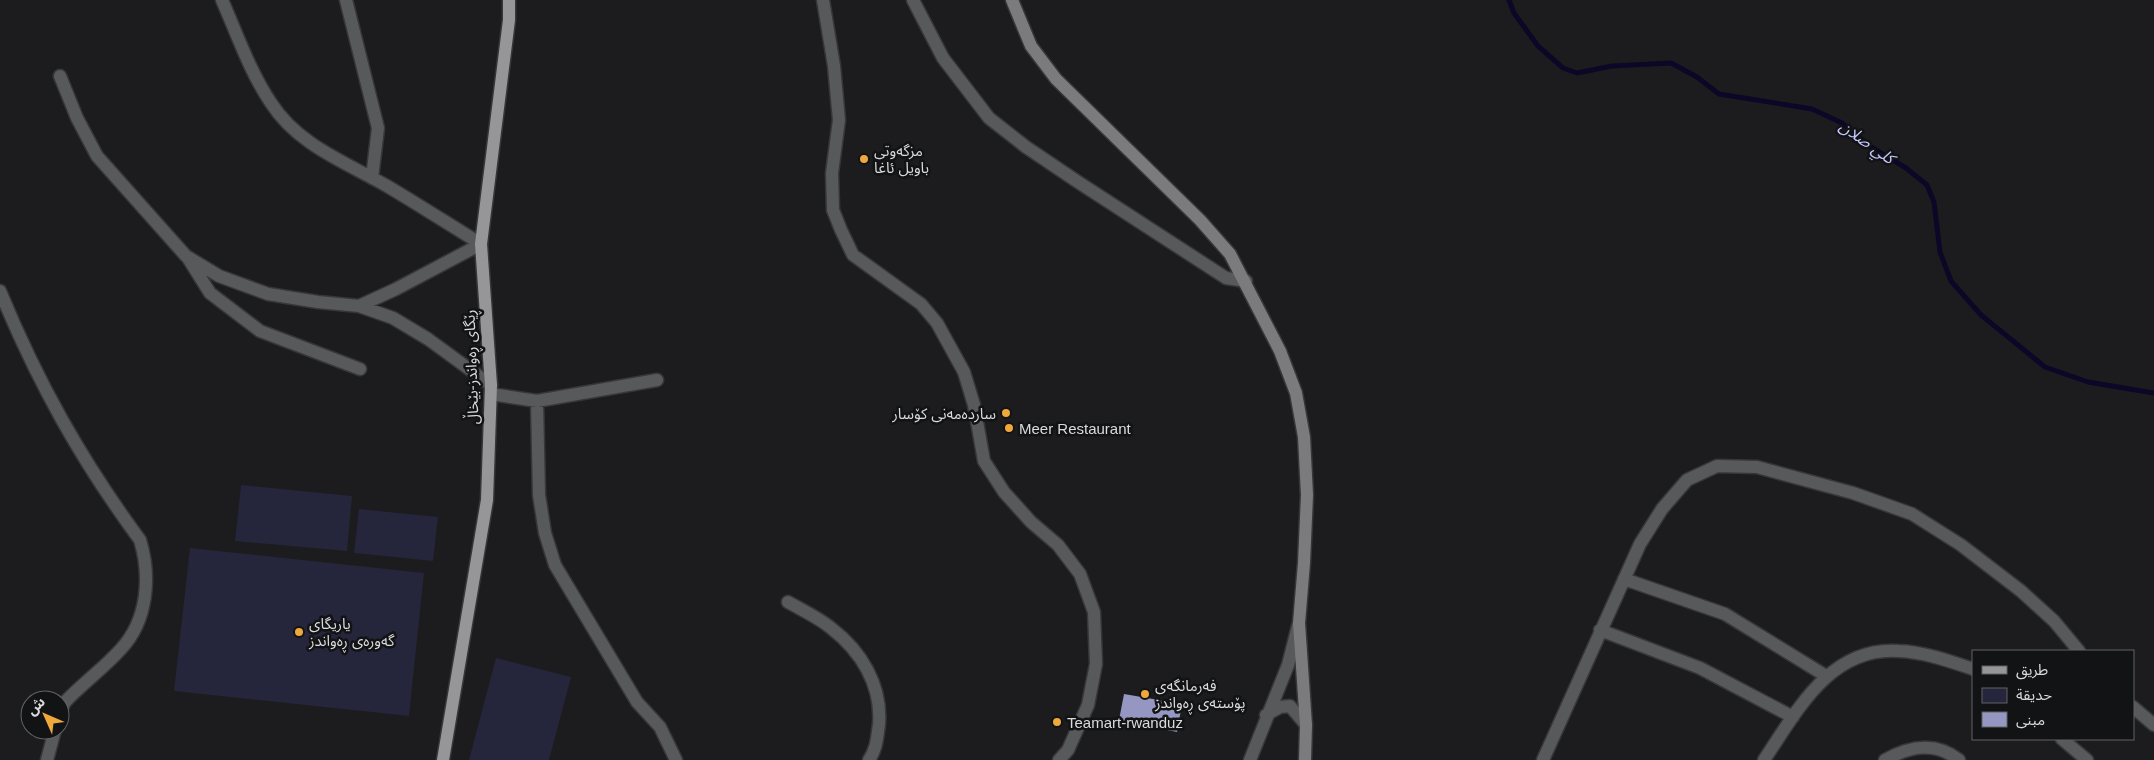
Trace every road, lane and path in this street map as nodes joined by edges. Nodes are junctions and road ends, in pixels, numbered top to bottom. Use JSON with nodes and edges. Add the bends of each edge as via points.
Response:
{"nodes":[{"id":1,"x":222,"y":0,"type":"edge"},
{"id":2,"x":346,"y":0,"type":"edge"},
{"id":3,"x":509,"y":0,"type":"edge"},
{"id":4,"x":823,"y":0,"type":"edge"},
{"id":5,"x":913,"y":0,"type":"edge"},
{"id":6,"x":1012,"y":0,"type":"edge"},
{"id":7,"x":60,"y":76,"type":"dead end"},
{"id":8,"x":372,"y":178,"type":"junction"},
{"id":9,"x":481,"y":244,"type":"junction"},
{"id":10,"x":186,"y":256,"type":"junction"},
{"id":11,"x":1246,"y":281,"type":"junction"},
{"id":12,"x":0,"y":291,"type":"edge"},
{"id":13,"x":359,"y":306,"type":"junction"},
{"id":14,"x":360,"y":369,"type":"dead end"},
{"id":15,"x":657,"y":380,"type":"dead end"},
{"id":16,"x":491,"y":390,"type":"junction"},
{"id":17,"x":537,"y":401,"type":"junction"},
{"id":18,"x":1624,"y":579,"type":"junction"},
{"id":19,"x":788,"y":602,"type":"dead end"},
{"id":20,"x":1299,"y":623,"type":"junction"},
{"id":21,"x":1600,"y":630,"type":"junction"},
{"id":22,"x":2078,"y":650,"type":"edge"},
{"id":23,"x":1972,"y":669,"type":"edge"},
{"id":24,"x":1826,"y":676,"type":"junction"},
{"id":25,"x":70,"y":697,"type":"edge"},
{"id":26,"x":2134,"y":707,"type":"edge"},
{"id":27,"x":1266,"y":715,"type":"junction"},
{"id":28,"x":1793,"y":718,"type":"junction"},
{"id":29,"x":1306,"y":725,"type":"junction"},
{"id":30,"x":2154,"y":725,"type":"edge"},
{"id":31,"x":52,"y":740,"type":"edge"},
{"id":32,"x":2063,"y":740,"type":"edge"},
{"id":33,"x":1548,"y":758,"type":"edge"},
{"id":34,"x":47,"y":760,"type":"edge"},
{"id":35,"x":443,"y":760,"type":"edge"},
{"id":36,"x":676,"y":760,"type":"edge"},
{"id":37,"x":869,"y":760,"type":"edge"},
{"id":38,"x":1059,"y":760,"type":"edge"},
{"id":39,"x":1250,"y":760,"type":"edge"},
{"id":40,"x":1304,"y":760,"type":"edge"},
{"id":41,"x":1764,"y":760,"type":"edge"},
{"id":42,"x":1886,"y":760,"type":"edge"},
{"id":43,"x":1959,"y":760,"type":"edge"},
{"id":44,"x":2087,"y":760,"type":"edge"}],
"edges":[{"from":1,"to":8,"type":"street","via":[[271,103],[298,134],[316,148]]},
{"from":2,"to":8,"type":"street","via":[[378,128]]},
{"from":3,"to":9,"type":"main road","name":"ڕێگای ڕەواندز-بێخاڵ"},
{"from":4,"to":38,"type":"street","via":[[839,120],[832,173],[833,210],[841,230],[853,255],[920,304],[937,323],[964,372],[974,405],[984,461],[1004,492],[1058,545],[1080,574],[1094,612],[1096,664],[1088,705],[1068,750]]},
{"from":5,"to":11,"type":"street","via":[[943,58],[989,118],[1078,182],[1226,278]]},
{"from":6,"to":11,"type":"street","via":[[1031,46],[1056,79],[1200,220],[1230,254]]},
{"from":7,"to":10,"type":"street","via":[[97,156]]},
{"from":8,"to":9,"type":"street"},
{"from":9,"to":13,"type":"street"},
{"from":9,"to":16,"type":"main road","name":"ڕێگای ڕەواندز-بێخاڵ"},
{"from":10,"to":13,"type":"street","via":[[219,276],[268,294]]},
{"from":10,"to":14,"type":"street","via":[[210,293],[260,331]]},
{"from":11,"to":20,"type":"street","via":[[1280,351],[1296,393],[1304,437],[1306,495]]},
{"from":12,"to":25,"type":"street","via":[[37,375],[70,436],[140,540],[146,560],[142,612],[134,632],[122,648]]},
{"from":13,"to":16,"type":"street","via":[[400,322],[428,339]]},
{"from":15,"to":17,"type":"street"},
{"from":16,"to":17,"type":"street"},
{"from":16,"to":35,"type":"main road","name":"ڕێگای ڕەواندز-بێخاڵ","via":[[488,500]]},
{"from":17,"to":36,"type":"street","via":[[539,495],[545,532],[556,565],[637,702],[660,727]]},
{"from":18,"to":21,"type":"street"},
{"from":18,"to":22,"type":"street","via":[[1640,544],[1687,480],[1717,466],[1756,467],[1853,493],[1912,514],[1962,545],[2021,591],[2054,621]]},
{"from":18,"to":24,"type":"street","via":[[1725,614]]},
{"from":19,"to":37,"type":"street","via":[[831,628],[861,658],[874,683],[880,711],[876,750]]},
{"from":20,"to":27,"type":"street","via":[[1288,665]]},
{"from":20,"to":29,"type":"street"},
{"from":21,"to":28,"type":"street","via":[[1700,668]]},
{"from":21,"to":33,"type":"street"},
{"from":23,"to":24,"type":"street","via":[[1898,651],[1867,654],[1839,665]]},
{"from":24,"to":28,"type":"street"},
{"from":26,"to":30,"type":"street"},
{"from":27,"to":29,"type":"street","via":[[1280,706],[1290,706]]},
{"from":27,"to":39,"type":"street"},
{"from":28,"to":41,"type":"street"},
{"from":29,"to":40,"type":"street"},
{"from":31,"to":34,"type":"street"},
{"from":32,"to":44,"type":"street"},
{"from":42,"to":43,"type":"street","via":[[1908,748],[1926,747],[1952,754]]}]}
